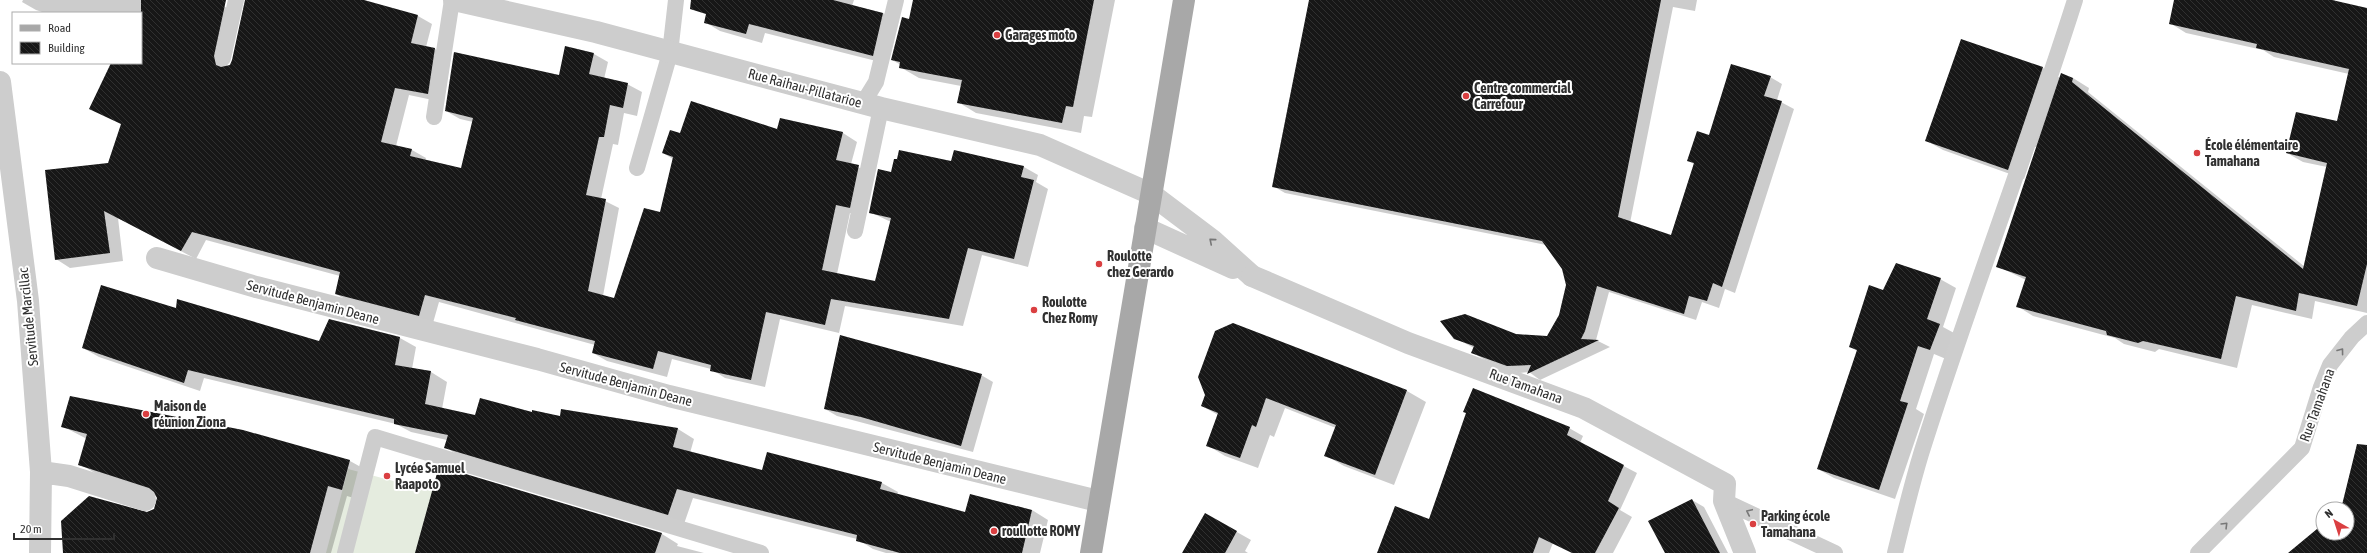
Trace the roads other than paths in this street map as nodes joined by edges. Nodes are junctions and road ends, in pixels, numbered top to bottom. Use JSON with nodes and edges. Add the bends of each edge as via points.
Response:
{"nodes":[{"id":1,"x":236,"y":0,"type":"edge"},
{"id":2,"x":453,"y":0,"type":"edge"},
{"id":3,"x":676,"y":0,"type":"edge"},
{"id":4,"x":896,"y":0,"type":"edge"},
{"id":5,"x":1184,"y":0,"type":"edge"},
{"id":6,"x":2075,"y":0,"type":"edge"},
{"id":7,"x":670,"y":53,"type":"junction"},
{"id":8,"x":223,"y":58,"type":"dead end"},
{"id":9,"x":0,"y":82,"type":"edge"},
{"id":10,"x":872,"y":106,"type":"junction"},
{"id":11,"x":434,"y":117,"type":"dead end"},
{"id":12,"x":637,"y":168,"type":"dead end"},
{"id":13,"x":1151,"y":194,"type":"junction"},
{"id":14,"x":1145,"y":228,"type":"junction"},
{"id":15,"x":855,"y":231,"type":"dead end"},
{"id":16,"x":157,"y":258,"type":"dead end"},
{"id":17,"x":1252,"y":276,"type":"junction"},
{"id":18,"x":2367,"y":323,"type":"edge"},
{"id":19,"x":41,"y":472,"type":"junction"},
{"id":20,"x":145,"y":500,"type":"dead end"},
{"id":21,"x":1098,"y":501,"type":"junction"},
{"id":22,"x":1724,"y":501,"type":"junction"},
{"id":23,"x":40,"y":553,"type":"edge"},
{"id":24,"x":345,"y":553,"type":"edge"},
{"id":25,"x":761,"y":553,"type":"edge"},
{"id":26,"x":1091,"y":553,"type":"edge"},
{"id":27,"x":1745,"y":553,"type":"edge"},
{"id":28,"x":1835,"y":553,"type":"edge"},
{"id":29,"x":1895,"y":553,"type":"edge"},
{"id":30,"x":2198,"y":553,"type":"edge"}],
"edges":[{"from":1,"to":8,"type":"lane"},
{"from":2,"to":7,"type":"street","name":"Rue Raihau-Pillatarioe","via":[[596,32]]},
{"from":2,"to":11,"type":"lane"},
{"from":3,"to":7,"type":"lane"},
{"from":4,"to":10,"type":"lane"},
{"from":5,"to":13,"type":"main road"},
{"from":6,"to":29,"type":"lane","via":[[2048,86],[1930,426]]},
{"from":7,"to":10,"type":"street","name":"Rue Raihau-Pillatarioe"},
{"from":7,"to":12,"type":"lane"},
{"from":9,"to":19,"type":"street","name":"Servitude Marcillac","via":[[28,301]]},
{"from":10,"to":13,"type":"street","name":"Rue Raihau-Pillatarioe","via":[[1040,145]]},
{"from":10,"to":15,"type":"lane"},
{"from":13,"to":14,"type":"main road"},
{"from":17,"to":13,"type":"street","name":"Rue Raihau-Pillatarioe","one_way":true,"via":[[1212,240]]},
{"from":14,"to":17,"type":"street"},
{"from":14,"to":21,"type":"main road"},
{"from":16,"to":21,"type":"street","name":"Servitude Benjamin Deane","via":[[263,289],[537,359],[668,396]]},
{"from":17,"to":22,"type":"street","name":"Rue Tamahana","via":[[1408,344],[1584,408],[1725,484]]},
{"from":30,"to":18,"type":"lane","name":"Rue Tamahana","one_way":true,"via":[[2302,448],[2330,365],[2352,337]]},
{"from":19,"to":20,"type":"street","via":[[69,476]]},
{"from":19,"to":23,"type":"street","name":"Servitude Marcillac"},
{"from":21,"to":26,"type":"main road"},
{"from":22,"to":27,"type":"street","name":"Rue Tamahana"},
{"from":28,"to":22,"type":"lane","one_way":true},
{"from":24,"to":25,"type":"lane","via":[[375,437]]}]}
